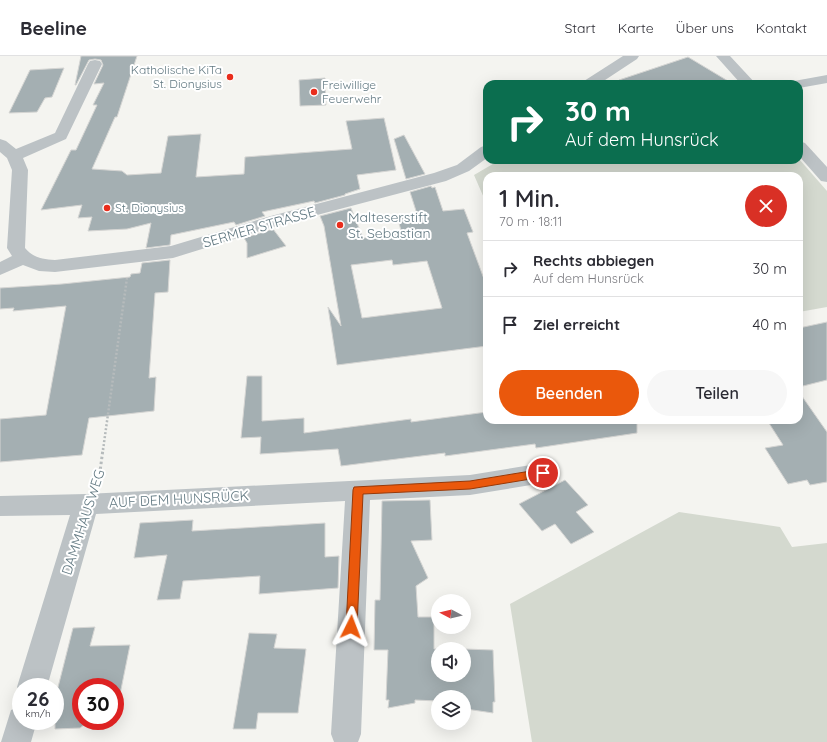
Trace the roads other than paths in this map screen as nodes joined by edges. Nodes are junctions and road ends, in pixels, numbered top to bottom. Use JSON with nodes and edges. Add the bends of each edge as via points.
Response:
{"nodes":[{"id":1,"x":632,"y":56,"type":"edge"},
{"id":2,"x":722,"y":56,"type":"edge"},
{"id":3,"x":95,"y":64,"type":"dead end"},
{"id":4,"x":827,"y":79,"type":"edge"},
{"id":5,"x":595,"y":80,"type":"edge"},
{"id":6,"x":745,"y":80,"type":"edge"},
{"id":7,"x":803,"y":83,"type":"edge"},
{"id":8,"x":0,"y":144,"type":"edge"},
{"id":9,"x":803,"y":150,"type":"edge"},
{"id":10,"x":483,"y":154,"type":"edge"},
{"id":11,"x":14,"y":156,"type":"junction"},
{"id":12,"x":827,"y":177,"type":"edge"},
{"id":13,"x":23,"y":258,"type":"junction"},
{"id":14,"x":0,"y":269,"type":"edge"},
{"id":15,"x":543,"y":473,"type":"dead end"},
{"id":16,"x":358,"y":490,"type":"junction"},
{"id":17,"x":86,"y":504,"type":"junction"},
{"id":18,"x":0,"y":506,"type":"edge"},
{"id":19,"x":35,"y":678,"type":"edge"},
{"id":20,"x":19,"y":730,"type":"edge"},
{"id":21,"x":346,"y":734,"type":"dead end"},
{"id":22,"x":16,"y":742,"type":"edge"}],
"edges":[{"from":1,"to":5,"type":"street"},
{"from":2,"to":6,"type":"street"},
{"from":3,"to":11,"type":"street","via":[[61,136]]},
{"from":4,"to":7,"type":"street"},
{"from":8,"to":11,"type":"street"},
{"from":9,"to":12,"type":"street"},
{"from":10,"to":13,"type":"street","name":"SERMER STRASSE","via":[[463,168],[440,177],[277,220],[173,252],[55,266],[39,265]]},
{"from":11,"to":13,"type":"street","via":[[20,170],[16,248]]},
{"from":13,"to":14,"type":"street"},
{"from":15,"to":16,"type":"street","name":"AUF DEM HUNSRÜCK","via":[[470,485]]},
{"from":16,"to":17,"type":"street","name":"AUF DEM HUNSRÜCK"},
{"from":16,"to":21,"type":"street"},
{"from":17,"to":18,"type":"street","name":"AUF DEM HUNSRÜCK"},
{"from":17,"to":19,"type":"street","name":"DAMMHAUSWEG"},
{"from":20,"to":22,"type":"street"}]}
